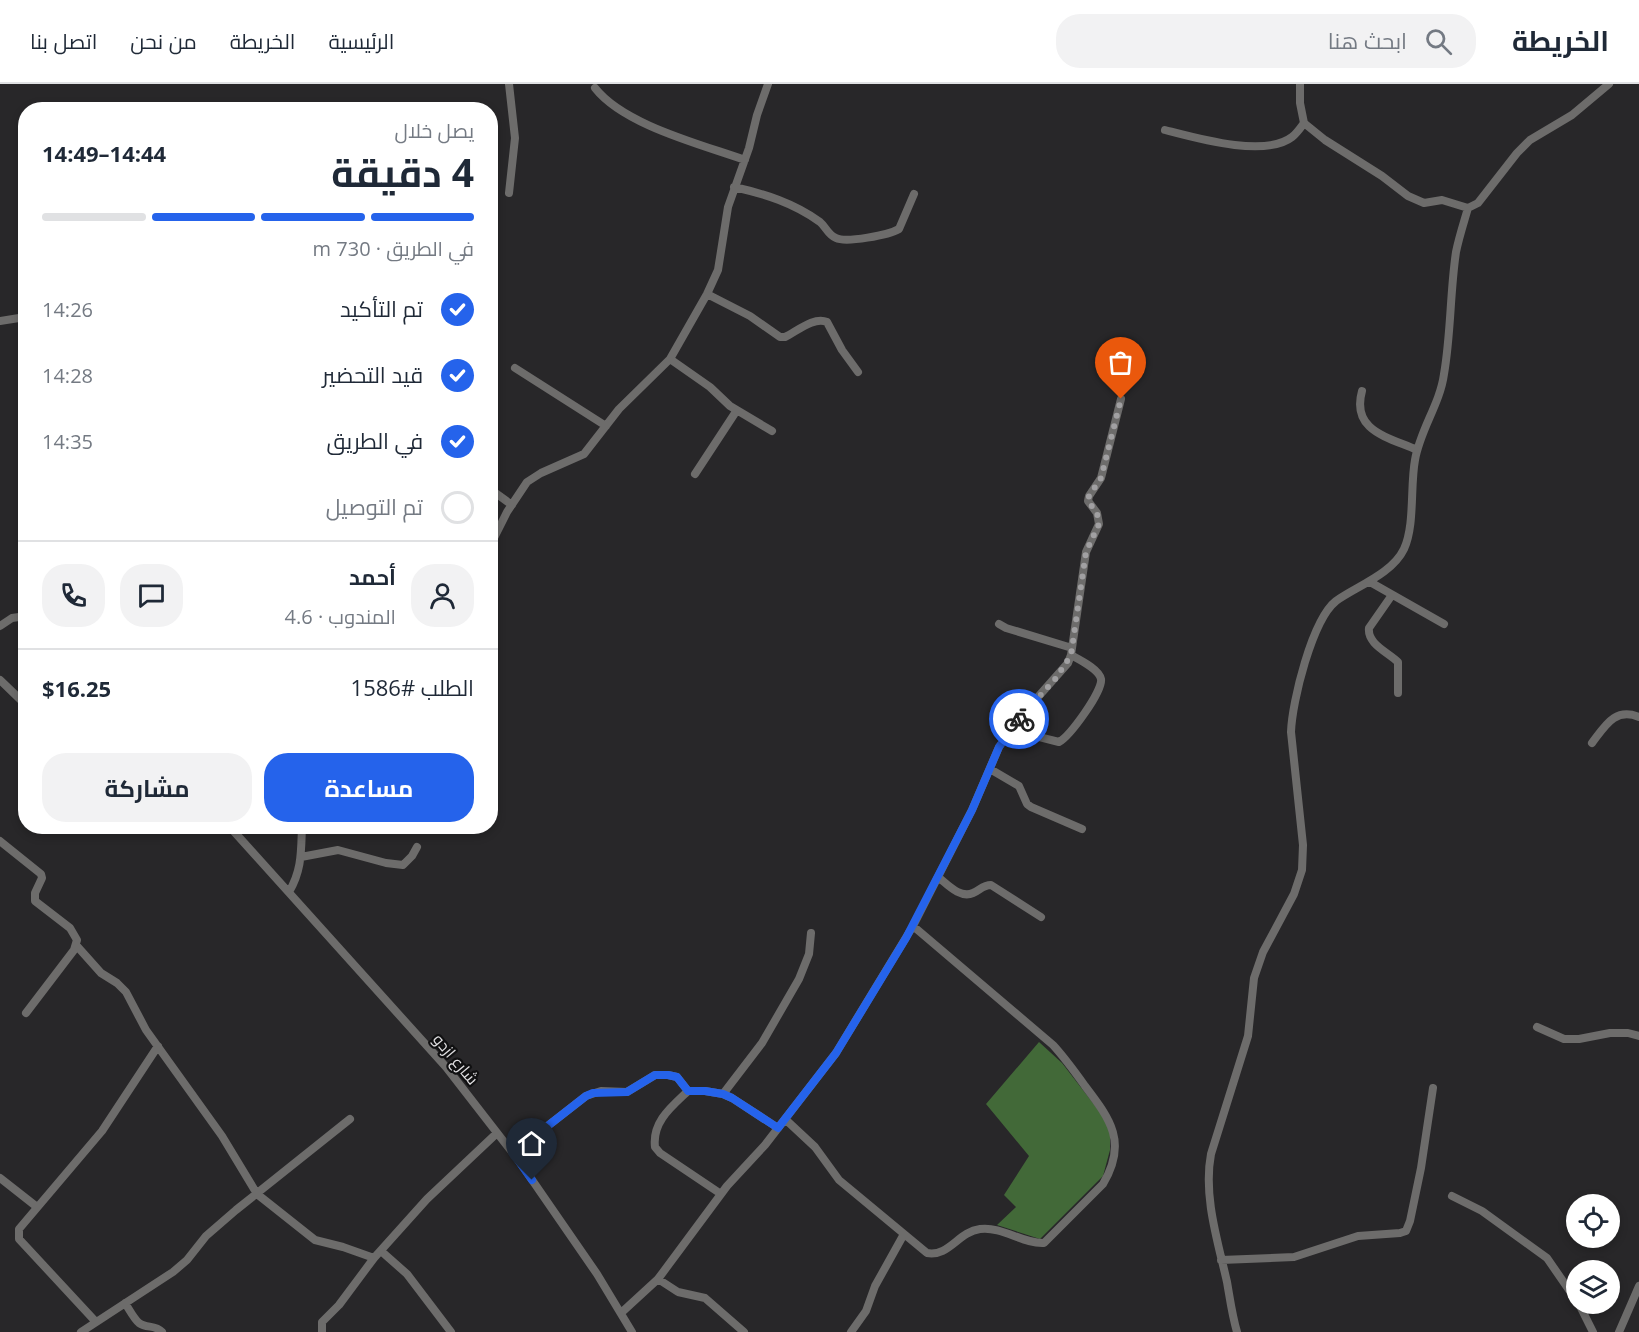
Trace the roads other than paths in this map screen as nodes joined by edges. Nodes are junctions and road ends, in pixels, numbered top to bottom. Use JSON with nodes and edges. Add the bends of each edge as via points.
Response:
{"nodes":[{"id":1,"x":509,"y":84,"type":"edge"},
{"id":2,"x":768,"y":84,"type":"edge"},
{"id":3,"x":1300,"y":84,"type":"edge"},
{"id":4,"x":1609,"y":84,"type":"edge"},
{"id":5,"x":595,"y":88,"type":"dead end"},
{"id":6,"x":1304,"y":123,"type":"junction"},
{"id":7,"x":1165,"y":130,"type":"dead end"},
{"id":8,"x":744,"y":160,"type":"junction"},
{"id":9,"x":734,"y":187,"type":"junction"},
{"id":10,"x":509,"y":193,"type":"dead end"},
{"id":11,"x":914,"y":194,"type":"dead end"},
{"id":12,"x":1468,"y":208,"type":"junction"},
{"id":13,"x":707,"y":294,"type":"junction"},
{"id":14,"x":18,"y":318,"type":"edge"},
{"id":15,"x":0,"y":321,"type":"edge"},
{"id":16,"x":670,"y":359,"type":"junction"},
{"id":17,"x":515,"y":368,"type":"dead end"},
{"id":18,"x":858,"y":372,"type":"dead end"},
{"id":19,"x":1362,"y":392,"type":"dead end"},
{"id":20,"x":1121,"y":399,"type":"dead end"},
{"id":21,"x":737,"y":410,"type":"junction"},
{"id":22,"x":606,"y":426,"type":"junction"},
{"id":23,"x":772,"y":431,"type":"dead end"},
{"id":24,"x":1417,"y":450,"type":"junction"},
{"id":25,"x":695,"y":474,"type":"dead end"},
{"id":26,"x":498,"y":495,"type":"edge"},
{"id":27,"x":512,"y":505,"type":"junction"},
{"id":28,"x":498,"y":529,"type":"edge"},
{"id":29,"x":1370,"y":582,"type":"junction"},
{"id":30,"x":1392,"y":595,"type":"junction"},
{"id":31,"x":18,"y":617,"type":"edge"},
{"id":32,"x":999,"y":624,"type":"dead end"},
{"id":33,"x":1444,"y":624,"type":"dead end"},
{"id":34,"x":0,"y":626,"type":"edge"},
{"id":35,"x":1072,"y":652,"type":"junction"},
{"id":36,"x":0,"y":680,"type":"edge"},
{"id":37,"x":1398,"y":693,"type":"dead end"},
{"id":38,"x":18,"y":697,"type":"edge"},
{"id":39,"x":1639,"y":717,"type":"edge"},
{"id":40,"x":1011,"y":730,"type":"junction"},
{"id":41,"x":1592,"y":743,"type":"dead end"},
{"id":42,"x":990,"y":769,"type":"junction"},
{"id":43,"x":1082,"y":829,"type":"dead end"},
{"id":44,"x":236,"y":834,"type":"edge"},
{"id":45,"x":302,"y":834,"type":"edge"},
{"id":46,"x":0,"y":841,"type":"edge"},
{"id":47,"x":417,"y":847,"type":"dead end"},
{"id":48,"x":301,"y":857,"type":"junction"},
{"id":49,"x":938,"y":877,"type":"junction"},
{"id":50,"x":289,"y":892,"type":"junction"},
{"id":51,"x":1041,"y":917,"type":"dead end"},
{"id":52,"x":913,"y":926,"type":"junction"},
{"id":53,"x":811,"y":933,"type":"dead end"},
{"id":54,"x":76,"y":945,"type":"junction"},
{"id":55,"x":26,"y":1013,"type":"dead end"},
{"id":56,"x":1537,"y":1027,"type":"dead end"},
{"id":57,"x":1639,"y":1036,"type":"edge"},
{"id":58,"x":158,"y":1046,"type":"junction"},
{"id":59,"x":1433,"y":1088,"type":"dead end"},
{"id":60,"x":688,"y":1091,"type":"junction"},
{"id":61,"x":723,"y":1094,"type":"junction"},
{"id":62,"x":350,"y":1119,"type":"dead end"},
{"id":63,"x":785,"y":1119,"type":"junction"},
{"id":64,"x":778,"y":1128,"type":"junction"},
{"id":65,"x":497,"y":1133,"type":"junction"},
{"id":66,"x":513,"y":1153,"type":"junction"},
{"id":67,"x":0,"y":1178,"type":"edge"},
{"id":68,"x":257,"y":1194,"type":"junction"},
{"id":69,"x":721,"y":1194,"type":"junction"},
{"id":70,"x":1452,"y":1196,"type":"dead end"},
{"id":71,"x":37,"y":1207,"type":"junction"},
{"id":72,"x":904,"y":1234,"type":"junction"},
{"id":73,"x":381,"y":1251,"type":"junction"},
{"id":74,"x":374,"y":1258,"type":"junction"},
{"id":75,"x":1221,"y":1260,"type":"junction"},
{"id":76,"x":658,"y":1279,"type":"junction"},
{"id":77,"x":1566,"y":1285,"type":"edge"},
{"id":78,"x":1639,"y":1286,"type":"edge"},
{"id":79,"x":126,"y":1303,"type":"junction"},
{"id":80,"x":621,"y":1313,"type":"junction"},
{"id":81,"x":1584,"y":1314,"type":"edge"},
{"id":82,"x":96,"y":1322,"type":"junction"},
{"id":83,"x":81,"y":1332,"type":"edge"},
{"id":84,"x":162,"y":1332,"type":"edge"},
{"id":85,"x":322,"y":1332,"type":"edge"},
{"id":86,"x":451,"y":1332,"type":"edge"},
{"id":87,"x":632,"y":1332,"type":"edge"},
{"id":88,"x":744,"y":1332,"type":"edge"},
{"id":89,"x":851,"y":1332,"type":"edge"},
{"id":90,"x":1237,"y":1332,"type":"edge"},
{"id":91,"x":1593,"y":1332,"type":"edge"},
{"id":92,"x":1619,"y":1332,"type":"edge"}],
"edges":[{"from":1,"to":10,"type":"street","via":[[515,138]]},
{"from":2,"to":8,"type":"street"},
{"from":3,"to":6,"type":"street"},
{"from":4,"to":12,"type":"street","via":[[1572,115],[1530,140],[1478,203]]},
{"from":5,"to":8,"type":"street","via":[[624,114]]},
{"from":6,"to":7,"type":"street","via":[[1291,138],[1249,147]]},
{"from":6,"to":12,"type":"street","via":[[1408,196],[1424,203],[1442,200]]},
{"from":8,"to":9,"type":"street"},
{"from":9,"to":11,"type":"street","via":[[768,195],[799,209],[840,240],[884,235],[899,229]]},
{"from":9,"to":13,"type":"street","via":[[718,270]]},
{"from":12,"to":24,"type":"street","via":[[1457,250],[1444,376]]},
{"from":13,"to":16,"type":"street"},
{"from":13,"to":18,"type":"street","via":[[780,337],[816,321],[827,322]]},
{"from":14,"to":15,"type":"street"},
{"from":16,"to":21,"type":"street"},
{"from":16,"to":22,"type":"street"},
{"from":17,"to":22,"type":"street"},
{"from":19,"to":24,"type":"street","via":[[1358,404],[1365,423]]},
{"from":20,"to":35,"type":"street","via":[[1101,478],[1088,501],[1099,524],[1086,552]]},
{"from":21,"to":23,"type":"street"},
{"from":21,"to":25,"type":"street"},
{"from":22,"to":27,"type":"street","via":[[584,454],[527,482]]},
{"from":24,"to":29,"type":"street","via":[[1405,547],[1398,559]]},
{"from":26,"to":27,"type":"street"},
{"from":27,"to":28,"type":"street"},
{"from":29,"to":30,"type":"street"},
{"from":29,"to":75,"type":"street","via":[[1334,603],[1324,617],[1309,647],[1292,717],[1304,845],[1302,870],[1254,978],[1248,1036],[1211,1154],[1210,1192]]},
{"from":30,"to":33,"type":"street"},
{"from":30,"to":37,"type":"street","via":[[1368,635],[1398,662]]},
{"from":31,"to":34,"type":"street"},
{"from":32,"to":35,"type":"street"},
{"from":35,"to":40,"type":"street","via":[[1056,678]]},
{"from":35,"to":40,"type":"street","via":[[1101,680],[1100,689],[1073,729],[1059,742]]},
{"from":36,"to":38,"type":"street"},
{"from":39,"to":41,"type":"street","via":[[1618,715]]},
{"from":40,"to":42,"type":"street"},
{"from":42,"to":43,"type":"street","via":[[1015,782],[1031,807]]},
{"from":42,"to":49,"type":"street"},
{"from":44,"to":50,"type":"street","name":"شارع ازدو"},
{"from":45,"to":48,"type":"street"},
{"from":46,"to":54,"type":"street","via":[[40,874],[35,901],[70,928]]},
{"from":47,"to":48,"type":"street","via":[[403,865],[338,850]]},
{"from":48,"to":50,"type":"street","via":[[297,879]]},
{"from":49,"to":51,"type":"street","via":[[963,894],[991,885]]},
{"from":49,"to":52,"type":"street"},
{"from":50,"to":65,"type":"street","name":"شارع ازدو","via":[[446,1067]]},
{"from":52,"to":63,"type":"street","via":[[836,1053]]},
{"from":52,"to":72,"type":"street","via":[[1065,1057],[1108,1118],[1114,1149],[1103,1184],[1044,1243],[981,1229],[967,1233],[935,1255]]},
{"from":53,"to":61,"type":"street","via":[[809,954],[799,979],[762,1043]]},
{"from":54,"to":55,"type":"street"},
{"from":54,"to":58,"type":"street","via":[[101,974],[126,993]]},
{"from":56,"to":57,"type":"street","via":[[1564,1039],[1610,1033]]},
{"from":58,"to":68,"type":"street","via":[[222,1136]]},
{"from":58,"to":71,"type":"street","via":[[102,1131]]},
{"from":59,"to":75,"type":"street","via":[[1421,1168],[1406,1231],[1359,1236],[1294,1257]]},
{"from":60,"to":61,"type":"street"},
{"from":60,"to":66,"type":"street","via":[[677,1077],[655,1075],[627,1092],[593,1093]]},
{"from":60,"to":69,"type":"street","via":[[656,1127],[655,1147]]},
{"from":61,"to":64,"type":"street"},
{"from":62,"to":68,"type":"street"},
{"from":63,"to":64,"type":"street"},
{"from":63,"to":72,"type":"street","via":[[815,1147],[839,1180]]},
{"from":64,"to":69,"type":"street"},
{"from":65,"to":66,"type":"street","name":"شارع ازدو"},
{"from":65,"to":73,"type":"street","via":[[427,1199]]},
{"from":66,"to":80,"type":"street","name":"شارع ازدو"},
{"from":67,"to":71,"type":"street"},
{"from":68,"to":74,"type":"street","via":[[315,1240]]},
{"from":68,"to":79,"type":"street","via":[[206,1236],[187,1260]]},
{"from":69,"to":76,"type":"street"},
{"from":70,"to":77,"type":"street","via":[[1482,1211],[1547,1258]]},
{"from":71,"to":82,"type":"street","via":[[19,1229],[19,1239]]},
{"from":72,"to":89,"type":"street","via":[[866,1311]]},
{"from":73,"to":74,"type":"street"},
{"from":73,"to":86,"type":"street","via":[[407,1274]]},
{"from":74,"to":85,"type":"street","via":[[322,1322]]},
{"from":75,"to":90,"type":"street"},
{"from":76,"to":80,"type":"street"},
{"from":76,"to":88,"type":"street","via":[[678,1292],[705,1298]]},
{"from":78,"to":92,"type":"street"},
{"from":79,"to":82,"type":"street"},
{"from":79,"to":84,"type":"street","via":[[138,1322]]},
{"from":80,"to":87,"type":"street","name":"شارع ازدو"},
{"from":81,"to":91,"type":"street"},
{"from":82,"to":83,"type":"street"}]}
